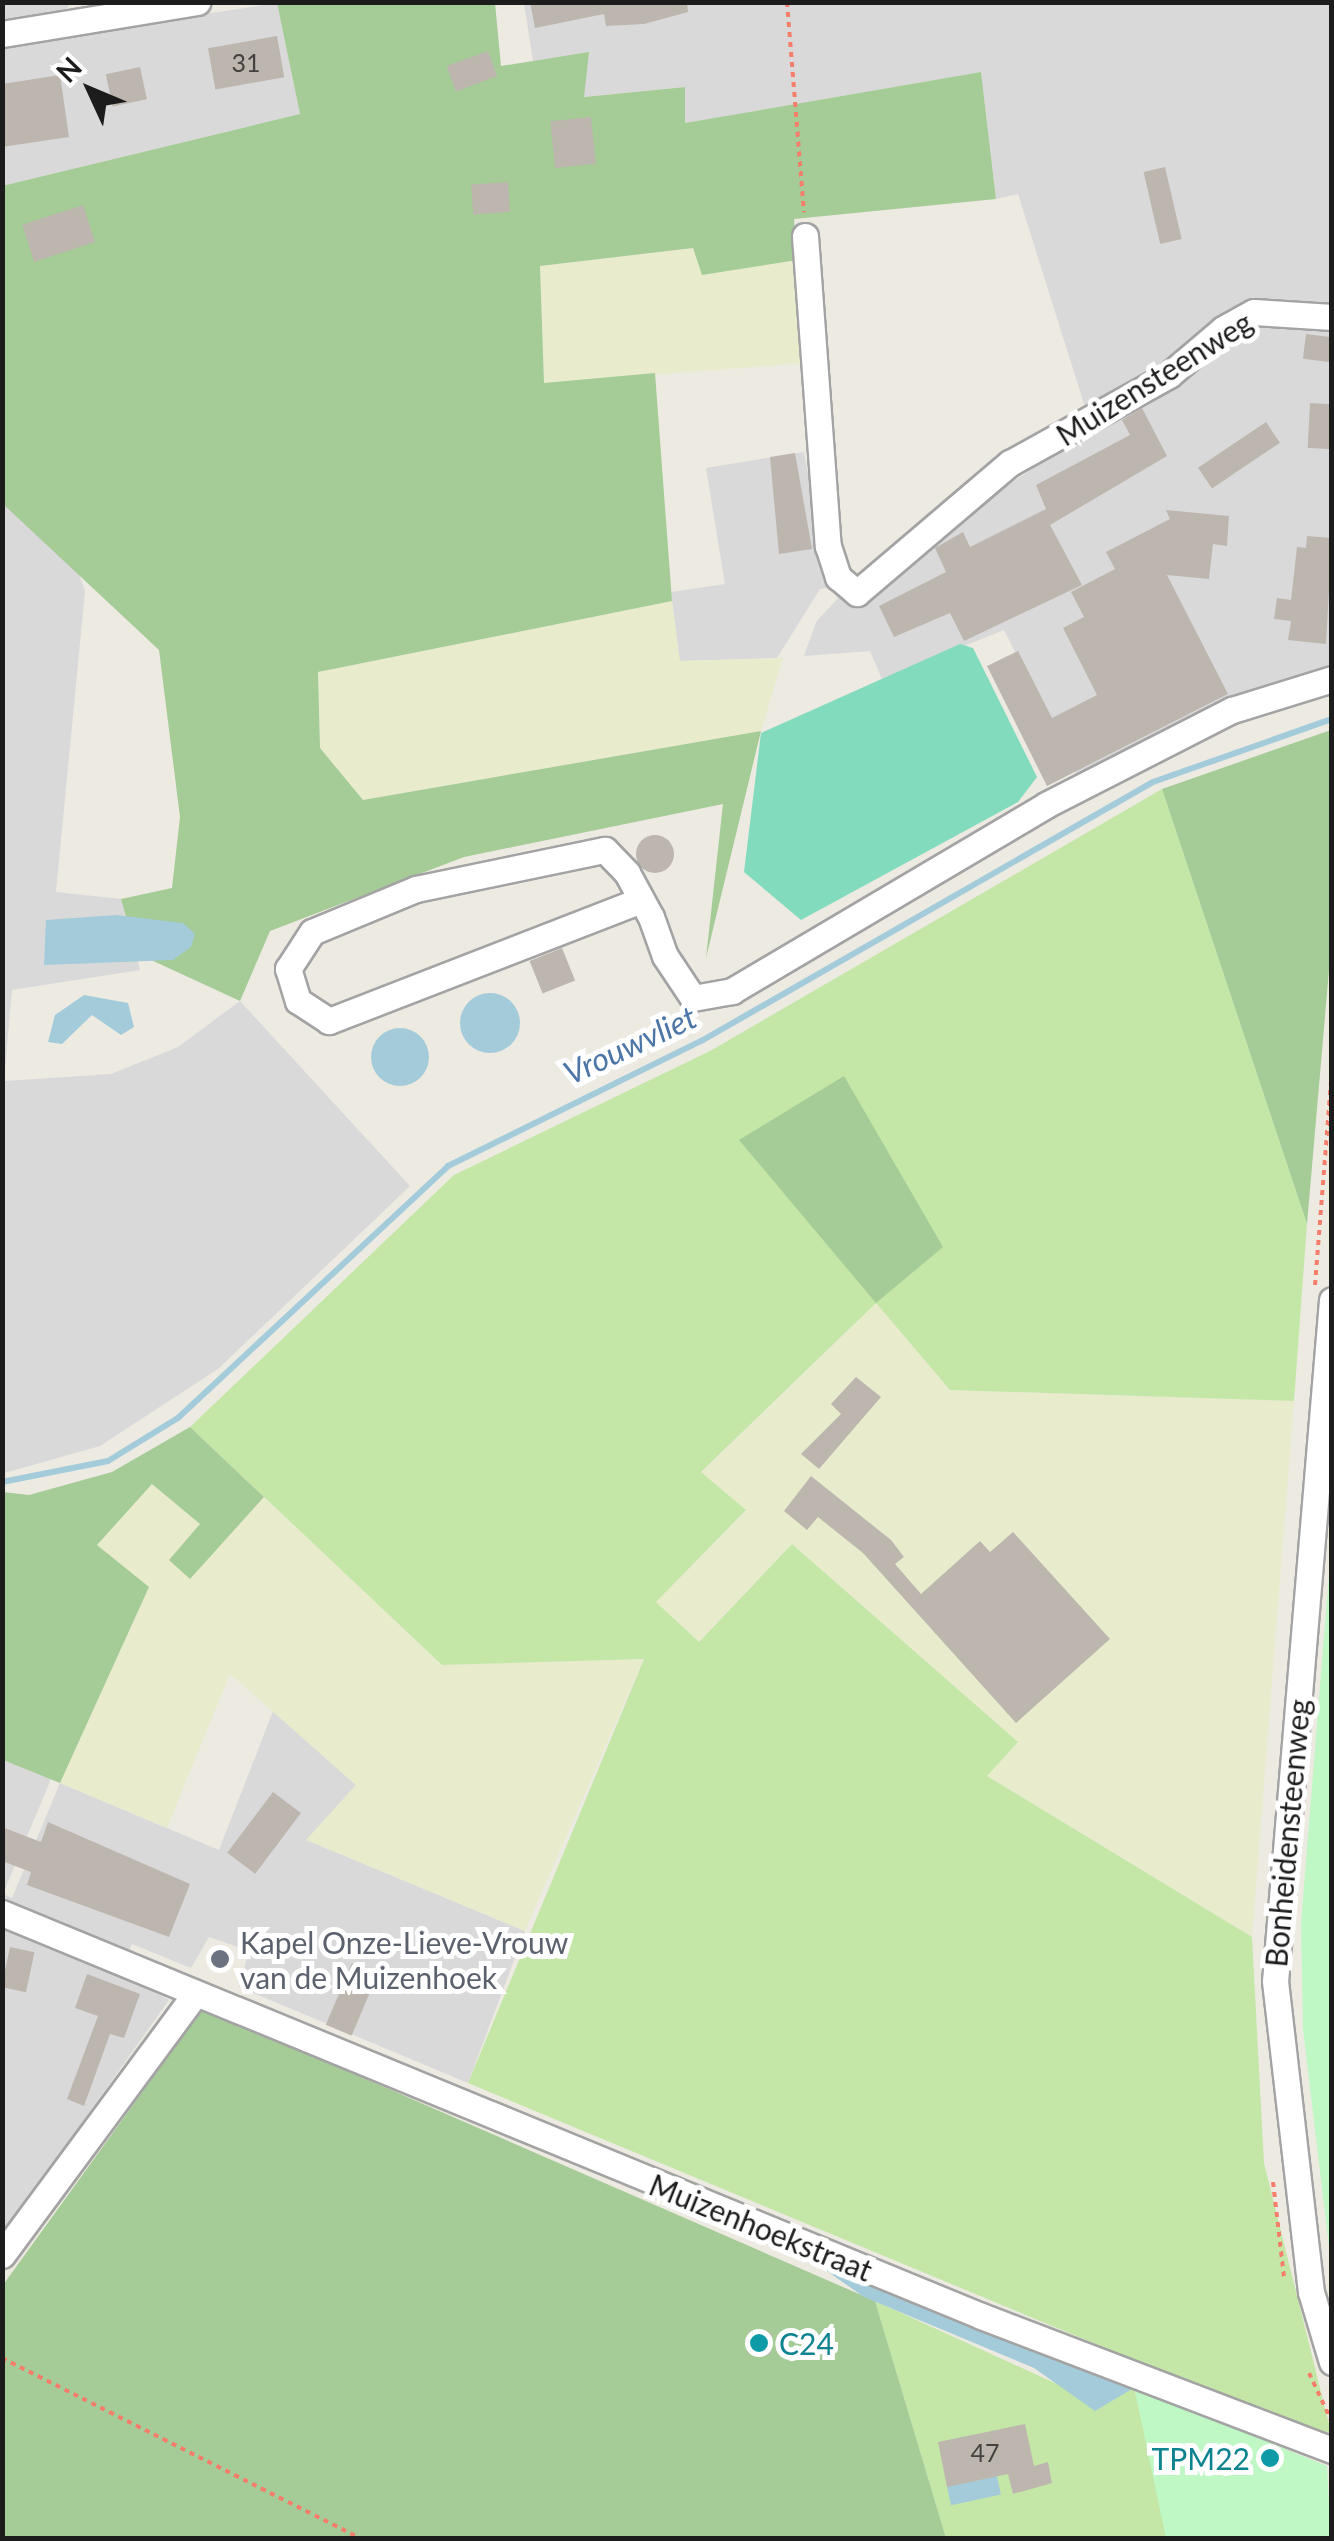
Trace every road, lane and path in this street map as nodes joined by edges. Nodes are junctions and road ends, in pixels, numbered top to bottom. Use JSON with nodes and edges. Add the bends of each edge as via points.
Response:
{"nodes":[{"id":1,"x":197,"y":2,"type":"edge"},
{"id":2,"x":787,"y":2,"type":"edge"},
{"id":3,"x":97,"y":11,"type":"edge"},
{"id":4,"x":2,"y":34,"type":"edge"},
{"id":5,"x":806,"y":236,"type":"joint"},
{"id":6,"x":1332,"y":317,"type":"edge"},
{"id":7,"x":1332,"y":679,"type":"edge"},
{"id":8,"x":642,"y":900,"type":"junction"},
{"id":9,"x":1332,"y":1300,"type":"edge"},
{"id":10,"x":2,"y":1913,"type":"edge"},
{"id":11,"x":195,"y":1994,"type":"junction"},
{"id":12,"x":2,"y":2255,"type":"edge"},
{"id":13,"x":2,"y":2358,"type":"edge"},
{"id":14,"x":1332,"y":2362,"type":"edge"},
{"id":15,"x":1332,"y":2450,"type":"edge"},
{"id":16,"x":360,"y":2538,"type":"edge"}],
"edges":[{"from":1,"to":3,"type":"street"},
{"from":2,"to":5,"type":"path"},
{"from":3,"to":4,"type":"street"},
{"from":5,"to":6,"type":"street","name":"Muizensteenweg","via":[[828,546],[838,577],[857,592],[1010,463],[1169,375],[1223,329],[1254,312]]},
{"from":7,"to":8,"type":"street","via":[[1232,710],[1046,805],[732,991],[693,998]]},
{"from":8,"to":8,"type":"street","via":[[604,850],[505,868],[416,889],[312,932],[288,969],[298,1001],[329,1021]]},
{"from":9,"to":14,"type":"street","name":"Bonheidensteenweg","via":[[1275,1981],[1311,2292]]},
{"from":10,"to":11,"type":"street","name":"Muizenhoekstraat"},
{"from":11,"to":12,"type":"street"},
{"from":11,"to":15,"type":"street","name":"Muizenhoekstraat"},
{"from":13,"to":16,"type":"path"}]}
